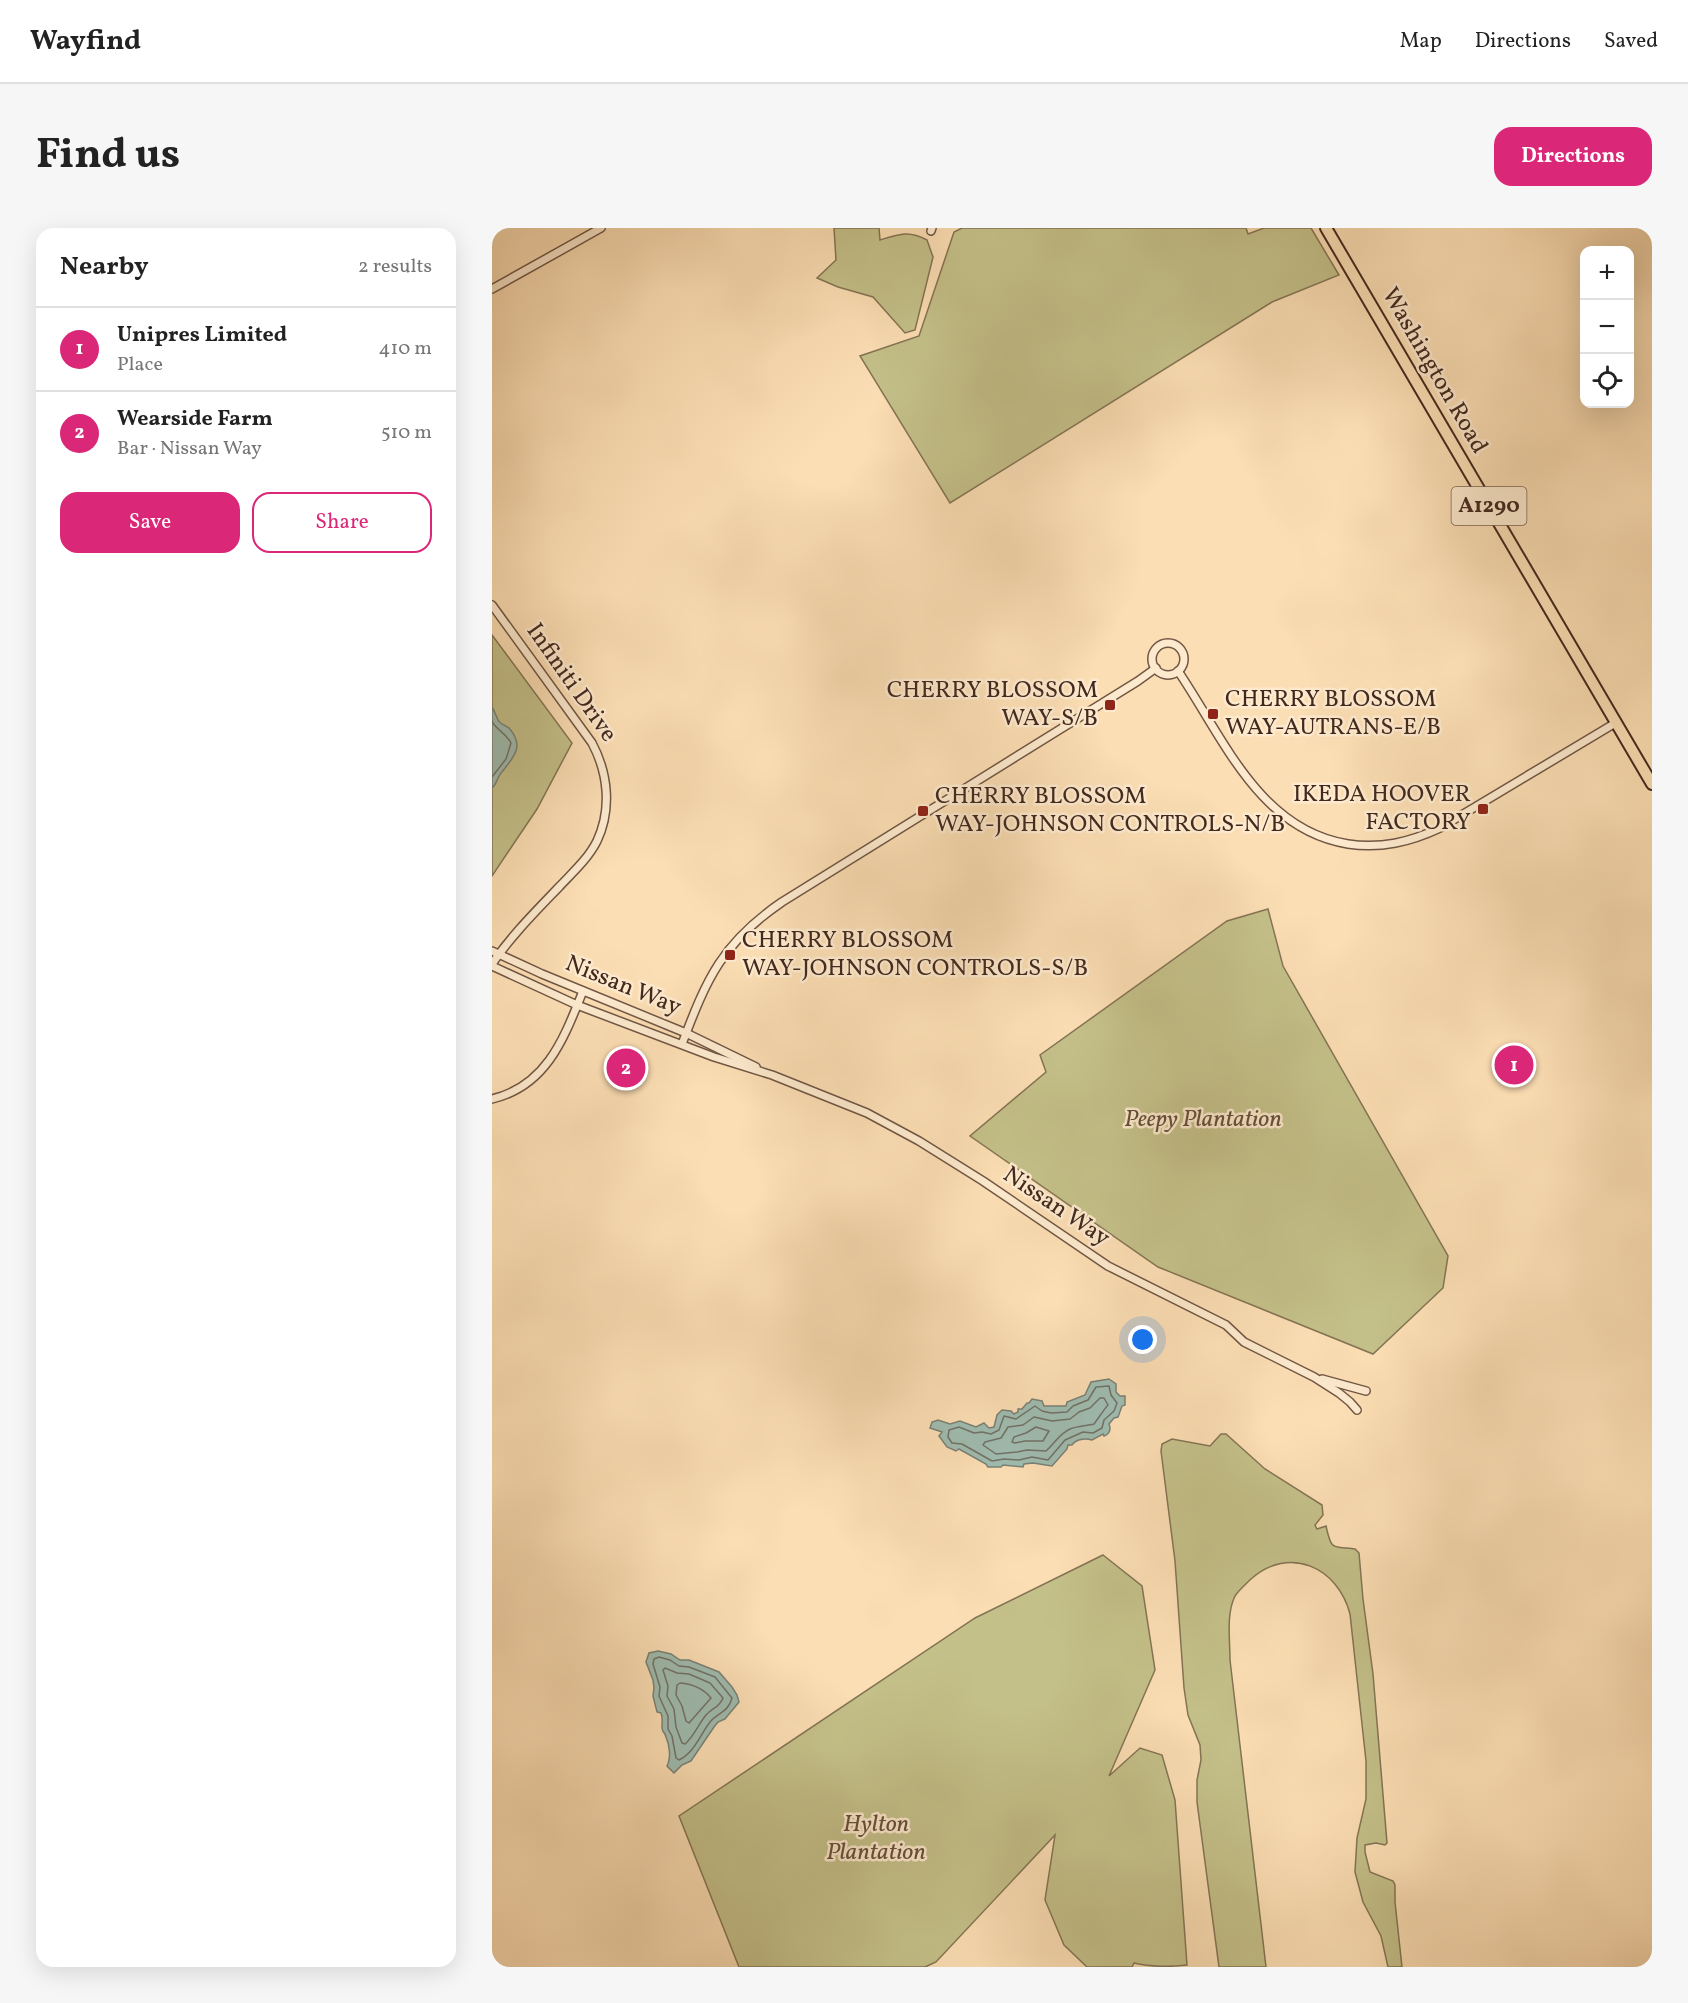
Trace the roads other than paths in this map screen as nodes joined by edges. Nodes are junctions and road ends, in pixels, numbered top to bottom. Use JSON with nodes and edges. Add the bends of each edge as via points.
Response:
{"nodes":[{"id":1,"x":601,"y":228,"type":"edge"},
{"id":2,"x":1326,"y":228,"type":"edge"},
{"id":3,"x":492,"y":289,"type":"edge"},
{"id":4,"x":492,"y":605,"type":"edge"},
{"id":5,"x":1156,"y":668,"type":"junction"},
{"id":6,"x":1178,"y":671,"type":"junction"},
{"id":7,"x":1617,"y":722,"type":"junction"},
{"id":8,"x":1652,"y":784,"type":"edge"},
{"id":9,"x":496,"y":952,"type":"edge"},
{"id":10,"x":492,"y":965,"type":"edge"},
{"id":11,"x":583,"y":991,"type":"junction"},
{"id":12,"x":577,"y":1005,"type":"junction"},
{"id":13,"x":686,"y":1033,"type":"junction"},
{"id":14,"x":681,"y":1044,"type":"junction"},
{"id":15,"x":772,"y":1075,"type":"junction"},
{"id":16,"x":492,"y":1099,"type":"edge"},
{"id":17,"x":1314,"y":1377,"type":"junction"},
{"id":18,"x":1366,"y":1391,"type":"dead end"},
{"id":19,"x":1357,"y":1410,"type":"dead end"}],
"edges":[{"from":1,"to":3,"type":"street"},
{"from":2,"to":7,"type":"main road","name":"Washington Road","number":"A1290"},
{"from":4,"to":9,"type":"street","name":"Infiniti Drive","via":[[592,742],[603,768],[606,794],[600,833],[591,851]]},
{"from":5,"to":6,"type":"street","via":[[1164,674]]},
{"from":5,"to":6,"type":"street","via":[[1154,653],[1160,645],[1170,643],[1184,654],[1184,664]]},
{"from":5,"to":13,"type":"street","via":[[758,920],[720,959]]},
{"from":6,"to":7,"type":"street","via":[[1246,776],[1275,810],[1301,829],[1354,845],[1398,844],[1440,828]]},
{"from":7,"to":8,"type":"main road","name":"Washington Road","number":"A1290"},
{"from":9,"to":10,"type":"street","name":"Infiniti Drive"},
{"from":9,"to":11,"type":"street","name":"Nissan Way"},
{"from":10,"to":12,"type":"street","name":"Nissan Way"},
{"from":11,"to":12,"type":"street"},
{"from":11,"to":13,"type":"street","name":"Nissan Way"},
{"from":12,"to":14,"type":"street","name":"Nissan Way"},
{"from":12,"to":16,"type":"street","via":[[542,1071],[519,1088]]},
{"from":13,"to":14,"type":"street"},
{"from":13,"to":15,"type":"street","name":"Nissan Way"},
{"from":14,"to":15,"type":"street","name":"Nissan Way"},
{"from":15,"to":17,"type":"street","name":"Nissan Way","via":[[867,1113],[920,1141],[1108,1266],[1226,1325],[1244,1342]]},
{"from":17,"to":18,"type":"street"},
{"from":17,"to":19,"type":"street"}]}
